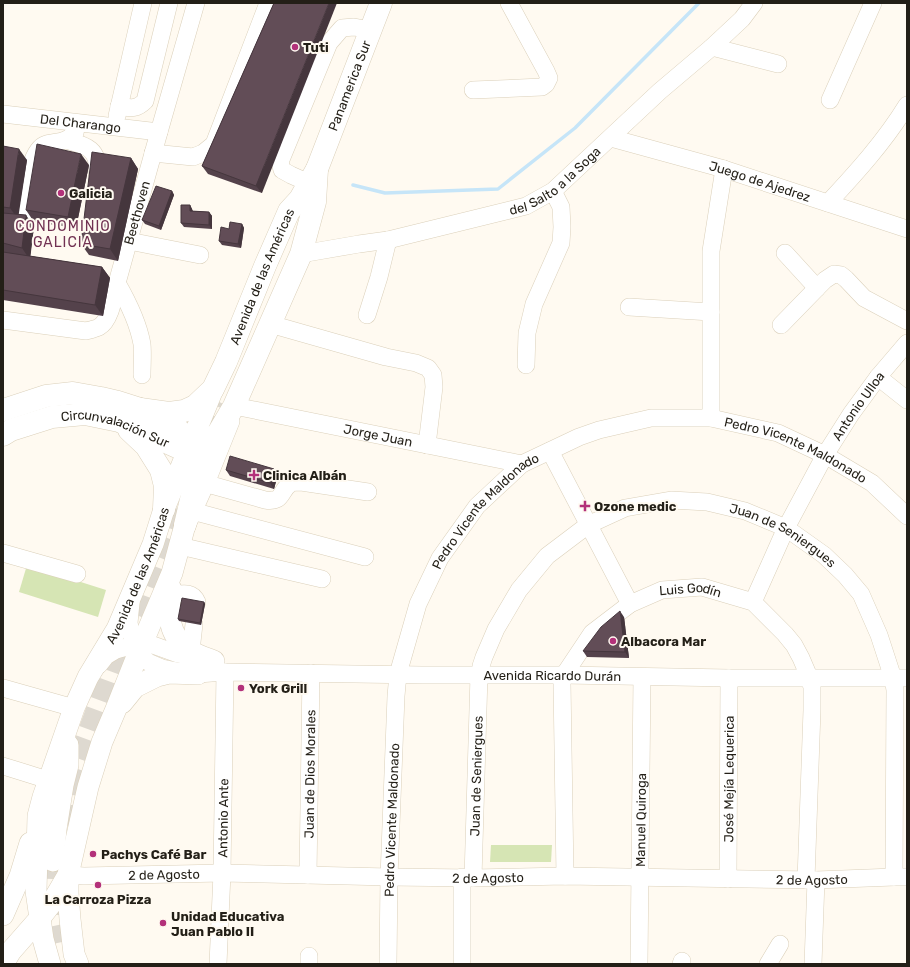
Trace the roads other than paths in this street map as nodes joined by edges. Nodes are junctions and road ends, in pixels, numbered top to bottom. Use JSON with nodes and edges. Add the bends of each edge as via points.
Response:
{"nodes":[{"id":1,"x":143,"y":3,"type":"edge"},
{"id":2,"x":168,"y":3,"type":"edge"},
{"id":3,"x":196,"y":3,"type":"edge"},
{"id":4,"x":268,"y":3,"type":"edge"},
{"id":5,"x":381,"y":3,"type":"edge"},
{"id":6,"x":510,"y":3,"type":"edge"},
{"id":7,"x":754,"y":3,"type":"edge"},
{"id":8,"x":873,"y":3,"type":"edge"},
{"id":9,"x":370,"y":30,"type":"junction"},
{"id":10,"x":712,"y":47,"type":"junction"},
{"id":11,"x":778,"y":64,"type":"dead end"},
{"id":12,"x":473,"y":90,"type":"dead end"},
{"id":13,"x":830,"y":100,"type":"dead end"},
{"id":14,"x":119,"y":106,"type":"junction"},
{"id":15,"x":907,"y":106,"type":"edge"},
{"id":16,"x":3,"y":114,"type":"edge"},
{"id":17,"x":77,"y":123,"type":"junction"},
{"id":18,"x":114,"y":127,"type":"junction"},
{"id":19,"x":159,"y":132,"type":"junction"},
{"id":20,"x":611,"y":138,"type":"junction"},
{"id":21,"x":66,"y":140,"type":"junction"},
{"id":22,"x":153,"y":153,"type":"junction"},
{"id":23,"x":724,"y":169,"type":"junction"},
{"id":24,"x":310,"y":188,"type":"junction"},
{"id":25,"x":95,"y":189,"type":"edge"},
{"id":26,"x":553,"y":191,"type":"junction"},
{"id":27,"x":828,"y":203,"type":"junction"},
{"id":28,"x":23,"y":219,"type":"edge"},
{"id":29,"x":907,"y":229,"type":"edge"},
{"id":30,"x":388,"y":240,"type":"junction"},
{"id":31,"x":129,"y":241,"type":"junction"},
{"id":32,"x":785,"y":252,"type":"dead end"},
{"id":33,"x":301,"y":254,"type":"junction"},
{"id":34,"x":200,"y":255,"type":"dead end"},
{"id":35,"x":104,"y":269,"type":"dead end"},
{"id":36,"x":119,"y":277,"type":"junction"},
{"id":37,"x":817,"y":288,"type":"junction"},
{"id":38,"x":629,"y":307,"type":"dead end"},
{"id":39,"x":711,"y":312,"type":"junction"},
{"id":40,"x":367,"y":315,"type":"dead end"},
{"id":41,"x":3,"y":320,"type":"edge"},
{"id":42,"x":907,"y":321,"type":"edge"},
{"id":43,"x":270,"y":324,"type":"junction"},
{"id":44,"x":782,"y":325,"type":"dead end"},
{"id":45,"x":907,"y":343,"type":"edge"},
{"id":46,"x":526,"y":365,"type":"dead end"},
{"id":47,"x":142,"y":375,"type":"dead end"},
{"id":48,"x":878,"y":377,"type":"junction"},
{"id":49,"x":223,"y":400,"type":"junction"},
{"id":50,"x":907,"y":400,"type":"edge"},
{"id":51,"x":140,"y":409,"type":"junction"},
{"id":52,"x":3,"y":410,"type":"edge"},
{"id":53,"x":711,"y":418,"type":"junction"},
{"id":54,"x":119,"y":421,"type":"junction"},
{"id":55,"x":3,"y":435,"type":"edge"},
{"id":56,"x":427,"y":444,"type":"junction"},
{"id":57,"x":190,"y":447,"type":"junction"},
{"id":58,"x":550,"y":451,"type":"junction"},
{"id":59,"x":826,"y":455,"type":"junction"},
{"id":60,"x":522,"y":464,"type":"junction"},
{"id":61,"x":204,"y":483,"type":"junction"},
{"id":62,"x":368,"y":492,"type":"dead end"},
{"id":63,"x":164,"y":509,"type":"junction"},
{"id":64,"x":907,"y":516,"type":"edge"},
{"id":65,"x":588,"y":525,"type":"junction"},
{"id":66,"x":186,"y":527,"type":"junction"},
{"id":67,"x":786,"y":528,"type":"junction"},
{"id":68,"x":3,"y":553,"type":"edge"},
{"id":69,"x":365,"y":557,"type":"dead end"},
{"id":70,"x":172,"y":573,"type":"junction"},
{"id":71,"x":77,"y":574,"type":"dead end"},
{"id":72,"x":322,"y":579,"type":"dead end"},
{"id":73,"x":137,"y":582,"type":"junction"},
{"id":74,"x":170,"y":595,"type":"junction"},
{"id":75,"x":197,"y":602,"type":"edge"},
{"id":76,"x":753,"y":602,"type":"junction"},
{"id":77,"x":630,"y":604,"type":"junction"},
{"id":78,"x":194,"y":624,"type":"edge"},
{"id":79,"x":138,"y":647,"type":"junction"},
{"id":80,"x":191,"y":651,"type":"junction"},
{"id":81,"x":212,"y":669,"type":"junction"},
{"id":82,"x":399,"y":669,"type":"junction"},
{"id":83,"x":480,"y":670,"type":"junction"},
{"id":84,"x":566,"y":670,"type":"junction"},
{"id":85,"x":311,"y":673,"type":"junction"},
{"id":86,"x":899,"y":675,"type":"edge"},
{"id":87,"x":88,"y":677,"type":"junction"},
{"id":88,"x":642,"y":677,"type":"junction"},
{"id":89,"x":729,"y":678,"type":"junction"},
{"id":90,"x":809,"y":679,"type":"junction"},
{"id":91,"x":3,"y":688,"type":"edge"},
{"id":92,"x":901,"y":702,"type":"edge"},
{"id":93,"x":116,"y":709,"type":"junction"},
{"id":94,"x":71,"y":716,"type":"junction"},
{"id":95,"x":3,"y":766,"type":"edge"},
{"id":96,"x":48,"y":780,"type":"junction"},
{"id":97,"x":38,"y":816,"type":"junction"},
{"id":98,"x":53,"y":861,"type":"tunnel mouth"},
{"id":99,"x":222,"y":873,"type":"junction"},
{"id":100,"x":68,"y":875,"type":"junction"},
{"id":101,"x":308,"y":875,"type":"junction"},
{"id":102,"x":565,"y":876,"type":"junction"},
{"id":103,"x":390,"y":877,"type":"junction"},
{"id":104,"x":900,"y":877,"type":"edge"},
{"id":105,"x":467,"y":878,"type":"junction"},
{"id":106,"x":640,"y":878,"type":"junction"},
{"id":107,"x":728,"y":879,"type":"junction"},
{"id":108,"x":811,"y":880,"type":"junction"},
{"id":109,"x":3,"y":915,"type":"edge"},
{"id":110,"x":40,"y":918,"type":"junction"},
{"id":111,"x":780,"y":944,"type":"dead end"},
{"id":112,"x":69,"y":957,"type":"edge"},
{"id":113,"x":462,"y":960,"type":"dead end"},
{"id":114,"x":3,"y":964,"type":"edge"},
{"id":115,"x":50,"y":964,"type":"edge"},
{"id":116,"x":218,"y":964,"type":"edge"},
{"id":117,"x":388,"y":964,"type":"edge"},
{"id":118,"x":639,"y":964,"type":"edge"},
{"id":119,"x":768,"y":964,"type":"edge"},
{"id":120,"x":813,"y":964,"type":"edge"}],
"edges":[{"from":1,"to":14,"type":"street"},
{"from":2,"to":14,"type":"street","via":[[145,101],[136,108]]},
{"from":3,"to":19,"type":"street","name":"Beethoven"},
{"from":4,"to":22,"type":"street","via":[[214,144],[203,153],[193,156]]},
{"from":5,"to":9,"type":"highway","name":"Panamerica Sur"},
{"from":6,"to":12,"type":"street","via":[[549,78],[542,87]]},
{"from":7,"to":10,"type":"street","name":"del Salto a la Soga"},
{"from":8,"to":13,"type":"street"},
{"from":9,"to":24,"type":"highway","name":"Panamerica Sur"},
{"from":9,"to":24,"type":"street","via":[[342,28],[330,43],[280,162],[282,170]]},
{"from":10,"to":11,"type":"street"},
{"from":10,"to":20,"type":"street","name":"del Salto a la Soga","via":[[660,91]]},
{"from":14,"to":18,"type":"street"},
{"from":15,"to":27,"type":"street","via":[[849,181]]},
{"from":16,"to":17,"type":"street","name":"Del Charango"},
{"from":17,"to":18,"type":"street","name":"Del Charango"},
{"from":17,"to":21,"type":"street","via":[[76,133]]},
{"from":18,"to":19,"type":"street","name":"Del Charango"},
{"from":19,"to":22,"type":"street","name":"Beethoven"},
{"from":20,"to":23,"type":"street","name":"Juego de Ajedrez"},
{"from":20,"to":26,"type":"street","name":"del Salto a la Soga"},
{"from":21,"to":25,"type":"street","via":[[90,149],[95,157],[98,167]]},
{"from":21,"to":28,"type":"street","via":[[42,146],[34,156],[30,166]]},
{"from":22,"to":31,"type":"street","name":"Beethoven"},
{"from":23,"to":27,"type":"street","name":"Juego de Ajedrez"},
{"from":23,"to":39,"type":"street","via":[[711,251]]},
{"from":24,"to":33,"type":"highway","name":"Avenida de las Américas"},
{"from":24,"to":49,"type":"highway","name":"Avenida de las Américas","via":[[289,211],[265,266],[226,362]]},
{"from":26,"to":30,"type":"street","name":"del Salto a la Soga","via":[[526,206]]},
{"from":26,"to":46,"type":"street","via":[[561,207],[561,243],[534,304],[527,333]]},
{"from":27,"to":29,"type":"street","name":"Juego de Ajedrez"},
{"from":30,"to":33,"type":"street","name":"del Salto a la Soga"},
{"from":30,"to":40,"type":"street"},
{"from":31,"to":34,"type":"street"},
{"from":31,"to":36,"type":"street","name":"Beethoven"},
{"from":32,"to":37,"type":"street"},
{"from":33,"to":43,"type":"highway","name":"Avenida de las Américas"},
{"from":35,"to":36,"type":"street"},
{"from":36,"to":41,"type":"street","name":"Beethoven","via":[[112,308],[99,327],[86,331]]},
{"from":36,"to":47,"type":"street","via":[[142,345]]},
{"from":37,"to":42,"type":"street","via":[[834,274],[841,275],[864,298]]},
{"from":37,"to":44,"type":"street"},
{"from":38,"to":39,"type":"street"},
{"from":39,"to":53,"type":"street"},
{"from":43,"to":49,"type":"highway","name":"Avenida de las Américas"},
{"from":43,"to":56,"type":"street","via":[[428,368],[433,375],[434,387]]},
{"from":45,"to":48,"type":"street","name":"Antonio Ulloa"},
{"from":48,"to":50,"type":"street"},
{"from":48,"to":59,"type":"street","name":"Antonio Ulloa","via":[[850,414]]},
{"from":49,"to":51,"type":"highway","via":[[169,413]]},
{"from":49,"to":56,"type":"street","name":"Jorge Juan"},
{"from":49,"to":57,"type":"highway","name":"Circunvalación Sur","via":[[218,433],[202,445]]},
{"from":49,"to":61,"type":"main road","name":"Avenida de las Américas","via":[[217,453]]},
{"from":51,"to":52,"type":"highway","name":"Circunvalación Sur","via":[[73,393],[46,396]]},
{"from":51,"to":57,"type":"highway","via":[[171,423],[183,434]]},
{"from":53,"to":58,"type":"street","name":"Pedro Vicente Maldonado","via":[[651,418],[599,430]]},
{"from":53,"to":59,"type":"street","name":"Pedro Vicente Maldonado","via":[[778,434]]},
{"from":54,"to":55,"type":"highway","name":"Circunvalación Sur","via":[[85,414],[52,417]]},
{"from":54,"to":57,"type":"highway","name":"Circunvalación Sur","via":[[176,446]]},
{"from":54,"to":63,"type":"highway","via":[[146,446],[161,470],[165,486]]},
{"from":56,"to":60,"type":"street","name":"Jorge Juan"},
{"from":57,"to":63,"type":"main road","name":"Avenida de las Américas"},
{"from":57,"to":66,"type":"highway","via":[[198,463]]},
{"from":58,"to":60,"type":"street","name":"Pedro Vicente Maldonado"},
{"from":58,"to":65,"type":"street"},
{"from":59,"to":64,"type":"street","name":"Pedro Vicente Maldonado","via":[[872,483]]},
{"from":59,"to":67,"type":"street","name":"Antonio Ulloa"},
{"from":60,"to":82,"type":"street","name":"Pedro Vicente Maldonado","via":[[477,506],[440,558],[418,604]]},
{"from":61,"to":62,"type":"street","via":[[272,501],[279,498],[292,483],[302,482]]},
{"from":61,"to":66,"type":"main road","name":"Avenida de las Américas"},
{"from":63,"to":73,"type":"main road","name":"Avenida de las Américas"},
{"from":65,"to":67,"type":"street","name":"Juan de Seniergues","via":[[625,508],[671,500],[707,502],[744,511]]},
{"from":65,"to":77,"type":"street"},
{"from":65,"to":83,"type":"street","name":"Juan de Seniergues","via":[[547,556],[519,590],[496,629]]},
{"from":66,"to":69,"type":"street"},
{"from":66,"to":70,"type":"main road","name":"Avenida de las Américas"},
{"from":66,"to":72,"type":"street"},
{"from":67,"to":76,"type":"street","name":"Antonio Ulloa"},
{"from":67,"to":86,"type":"street","name":"Juan de Seniergues","via":[[824,555],[861,594],[878,635]]},
{"from":68,"to":71,"type":"street"},
{"from":70,"to":74,"type":"main road"},
{"from":70,"to":79,"type":"main road","name":"Avenida de las Américas"},
{"from":73,"to":79,"type":"street","via":[[129,623]]},
{"from":73,"to":87,"type":"main road","name":"Avenida de las Américas","via":[[117,629]]},
{"from":74,"to":75,"type":"street","via":[[188,593]]},
{"from":74,"to":80,"type":"main road","via":[[170,622],[177,639]]},
{"from":76,"to":77,"type":"street","name":"Luis Godín","via":[[702,587],[662,590]]},
{"from":76,"to":90,"type":"street","name":"Luis Godín","via":[[785,634],[801,658]]},
{"from":77,"to":84,"type":"street","name":"Luis Godín","via":[[592,633]]},
{"from":78,"to":80,"type":"street"},
{"from":79,"to":81,"type":"street","via":[[148,662],[162,668],[181,672]]},
{"from":79,"to":87,"type":"street","via":[[116,650],[106,656]]},
{"from":79,"to":93,"type":"main road","name":"Avenida de las Américas"},
{"from":80,"to":81,"type":"main road"},
{"from":81,"to":82,"type":"street","name":"Avenida Ricardo Durán","via":[[235,662]]},
{"from":81,"to":85,"type":"street","name":"Avenida Ricardo Durán"},
{"from":81,"to":93,"type":"main road","via":[[157,676],[135,687]]},
{"from":81,"to":99,"type":"street","name":"Antonio Ante"},
{"from":82,"to":83,"type":"street","name":"Avenida Ricardo Durán"},
{"from":82,"to":85,"type":"street","name":"Avenida Ricardo Durán"},
{"from":82,"to":103,"type":"street","name":"Pedro Vicente Maldonado"},
{"from":83,"to":84,"type":"street","name":"Avenida Ricardo Durán"},
{"from":83,"to":105,"type":"street","name":"Juan de Seniergues"},
{"from":84,"to":88,"type":"street","name":"Avenida Ricardo Durán"},
{"from":84,"to":90,"type":"street","name":"Avenida Ricardo Durán"},
{"from":84,"to":102,"type":"street","name":"Luis Godín","via":[[562,683]]},
{"from":85,"to":101,"type":"street","name":"Juan de Dios Morales"},
{"from":86,"to":90,"type":"street","name":"Avenida Ricardo Durán"},
{"from":86,"to":92,"type":"street","name":"Juan de Seniergues","via":[[895,690]]},
{"from":87,"to":94,"type":"main road","name":"Avenida de las Américas"},
{"from":88,"to":89,"type":"street","name":"Avenida Ricardo Durán"},
{"from":88,"to":106,"type":"street","name":"Manuel Quiroga"},
{"from":89,"to":90,"type":"street","name":"Avenida Ricardo Durán"},
{"from":89,"to":107,"type":"street","name":"José Mejía Lequerica"},
{"from":90,"to":108,"type":"street","name":"Luis Godín","via":[[812,710]]},
{"from":91,"to":94,"type":"street"},
{"from":92,"to":104,"type":"street","name":"Juan de Seniergues"},
{"from":93,"to":100,"type":"main road","name":"Avenida de las Américas","via":[[102,742],[88,787]]},
{"from":94,"to":96,"type":"main road","name":"Avenida de las Américas"},
{"from":94,"to":98,"type":"main road","via":[[68,765]]},
{"from":95,"to":96,"type":"street"},
{"from":96,"to":97,"type":"main road","name":"Avenida de las Américas"},
{"from":97,"to":109,"type":"main road","via":[[20,876]]},
{"from":97,"to":110,"type":"main road","name":"Avenida de las Américas","via":[[36,891]]},
{"from":99,"to":100,"type":"street","name":"2 de Agosto"},
{"from":99,"to":101,"type":"street","name":"2 de Agosto"},
{"from":99,"to":116,"type":"street","name":"Antonio Ante"},
{"from":100,"to":110,"type":"main road"},
{"from":100,"to":112,"type":"main road","name":"Avenida de las Américas"},
{"from":101,"to":103,"type":"street","name":"2 de Agosto"},
{"from":102,"to":105,"type":"street","name":"2 de Agosto"},
{"from":102,"to":106,"type":"street","name":"2 de Agosto"},
{"from":103,"to":105,"type":"street","name":"2 de Agosto"},
{"from":103,"to":117,"type":"street","name":"Pedro Vicente Maldonado"},
{"from":104,"to":108,"type":"street","name":"2 de Agosto"},
{"from":105,"to":113,"type":"street","name":"Juan de Seniergues"},
{"from":106,"to":107,"type":"street","name":"2 de Agosto"},
{"from":106,"to":118,"type":"street","name":"Manuel Quiroga"},
{"from":107,"to":108,"type":"street","name":"2 de Agosto"},
{"from":108,"to":120,"type":"street","name":"Luis Godín"},
{"from":110,"to":114,"type":"main road"},
{"from":110,"to":115,"type":"main road","name":"Avenida de las Américas"},
{"from":111,"to":119,"type":"street"}]}
